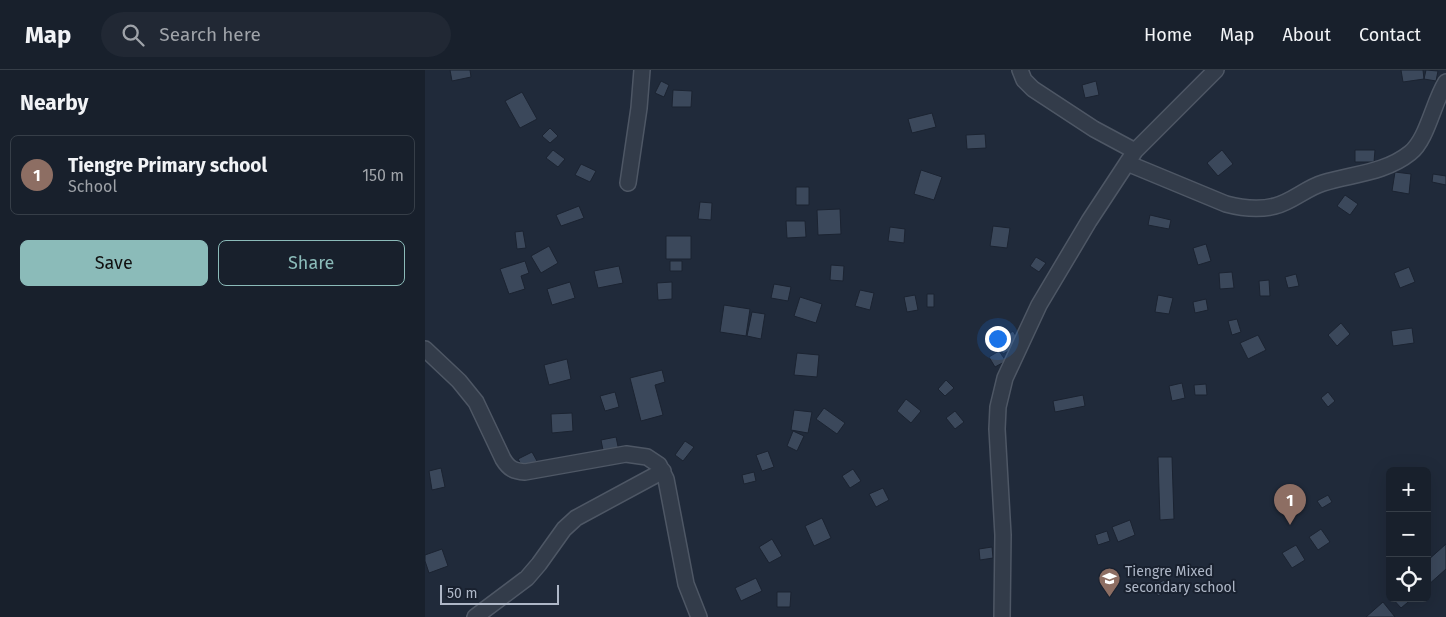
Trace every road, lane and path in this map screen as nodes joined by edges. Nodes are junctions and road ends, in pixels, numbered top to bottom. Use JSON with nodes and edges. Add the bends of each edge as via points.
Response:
{"nodes":[{"id":1,"x":642,"y":70,"type":"edge"},
{"id":2,"x":1020,"y":70,"type":"edge"},
{"id":3,"x":1216,"y":70,"type":"edge"},
{"id":4,"x":1446,"y":82,"type":"edge"},
{"id":5,"x":1131,"y":157,"type":"junction"},
{"id":6,"x":628,"y":183,"type":"dead end"},
{"id":7,"x":425,"y":349,"type":"edge"},
{"id":8,"x":663,"y":471,"type":"junction"},
{"id":9,"x":475,"y":617,"type":"edge"},
{"id":10,"x":699,"y":617,"type":"edge"},
{"id":11,"x":1002,"y":617,"type":"edge"}],
"edges":[{"from":1,"to":6,"type":"street"},
{"from":2,"to":5,"type":"street","via":[[1033,89]]},
{"from":3,"to":5,"type":"street"},
{"from":4,"to":5,"type":"street","via":[[1422,140],[1410,153],[1385,168],[1322,183],[1275,206],[1241,208],[1226,204]]},
{"from":5,"to":11,"type":"street","via":[[1039,305],[1005,378],[997,429]]},
{"from":7,"to":8,"type":"street","via":[[476,402],[503,459],[515,471],[525,472],[626,454],[647,457]]},
{"from":8,"to":9,"type":"street","via":[[576,518],[527,578]]},
{"from":8,"to":10,"type":"street","via":[[686,584]]}]}
